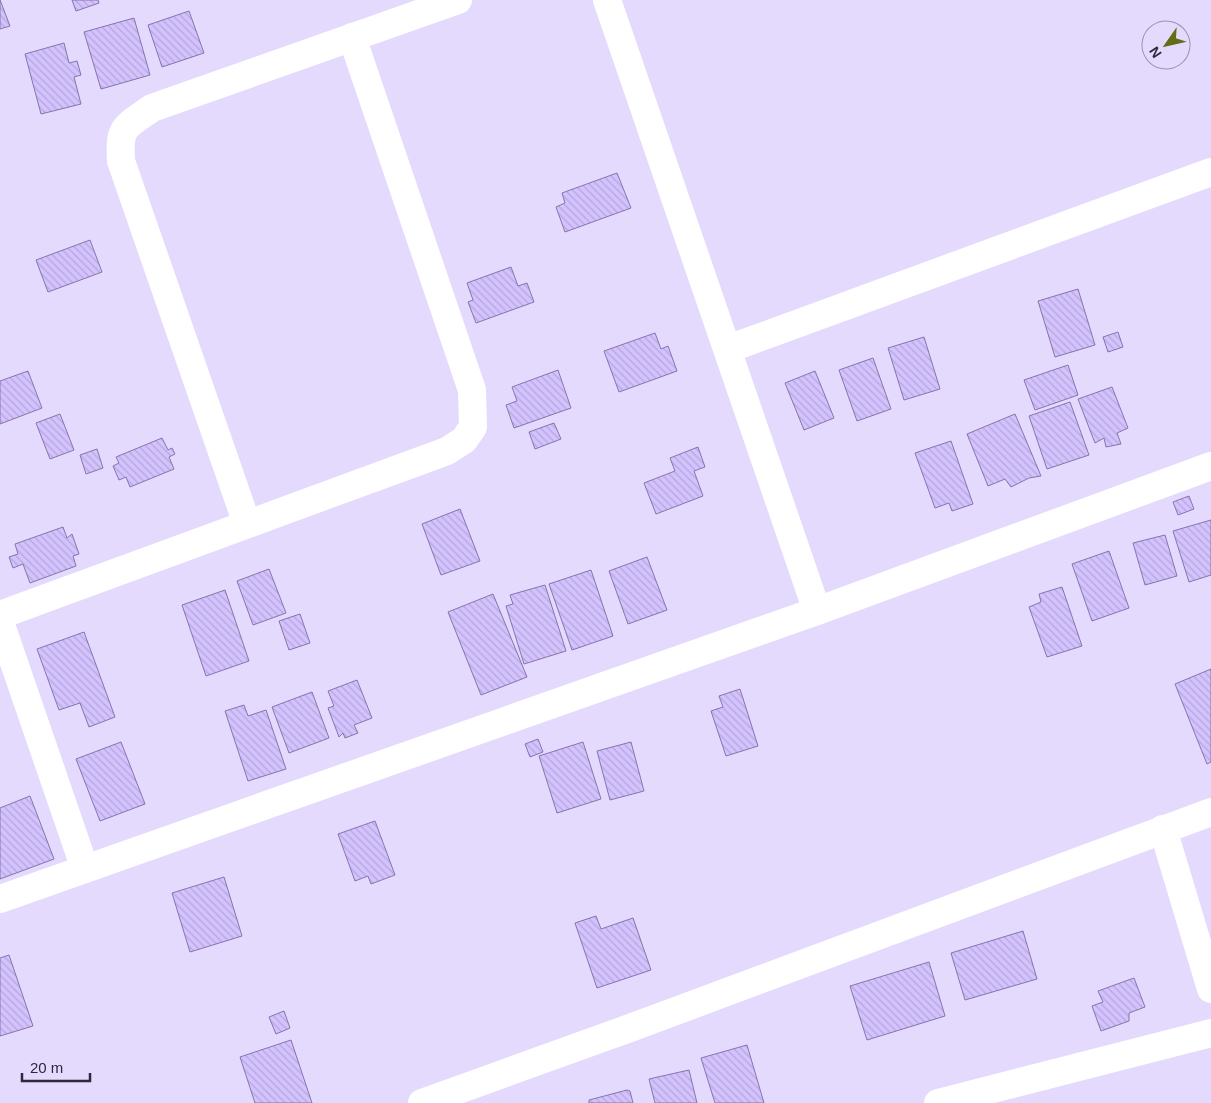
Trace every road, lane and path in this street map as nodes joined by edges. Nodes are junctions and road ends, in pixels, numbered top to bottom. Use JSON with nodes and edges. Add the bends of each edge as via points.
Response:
{"nodes":[{"id":1,"x":458,"y":0,"type":"edge"},
{"id":2,"x":607,"y":0,"type":"edge"},
{"id":3,"x":352,"y":37,"type":"junction"},
{"id":4,"x":1211,"y":172,"type":"edge"},
{"id":5,"x":728,"y":349,"type":"junction"},
{"id":6,"x":1211,"y":466,"type":"edge"},
{"id":7,"x":248,"y":524,"type":"junction"},
{"id":8,"x":817,"y":611,"type":"junction"},
{"id":9,"x":0,"y":615,"type":"edge"},
{"id":10,"x":0,"y":622,"type":"edge"},
{"id":11,"x":1211,"y":812,"type":"edge"},
{"id":12,"x":1163,"y":829,"type":"junction"},
{"id":13,"x":86,"y":869,"type":"junction"},
{"id":14,"x":0,"y":899,"type":"edge"},
{"id":15,"x":1211,"y":989,"type":"edge"},
{"id":16,"x":1211,"y":1033,"type":"edge"},
{"id":17,"x":422,"y":1103,"type":"edge"},
{"id":18,"x":938,"y":1103,"type":"edge"}],
"edges":[{"from":1,"to":3,"type":"street"},
{"from":2,"to":5,"type":"street"},
{"from":3,"to":7,"type":"street","via":[[472,390],[473,428],[464,440],[447,451]]},
{"from":3,"to":7,"type":"street","via":[[152,108],[126,127],[120,140],[121,161]]},
{"from":4,"to":5,"type":"street"},
{"from":5,"to":8,"type":"street"},
{"from":6,"to":8,"type":"street"},
{"from":7,"to":9,"type":"street"},
{"from":8,"to":13,"type":"street"},
{"from":10,"to":13,"type":"street"},
{"from":11,"to":12,"type":"street"},
{"from":12,"to":15,"type":"street"},
{"from":12,"to":17,"type":"street"},
{"from":13,"to":14,"type":"street"},
{"from":16,"to":18,"type":"street"}]}
